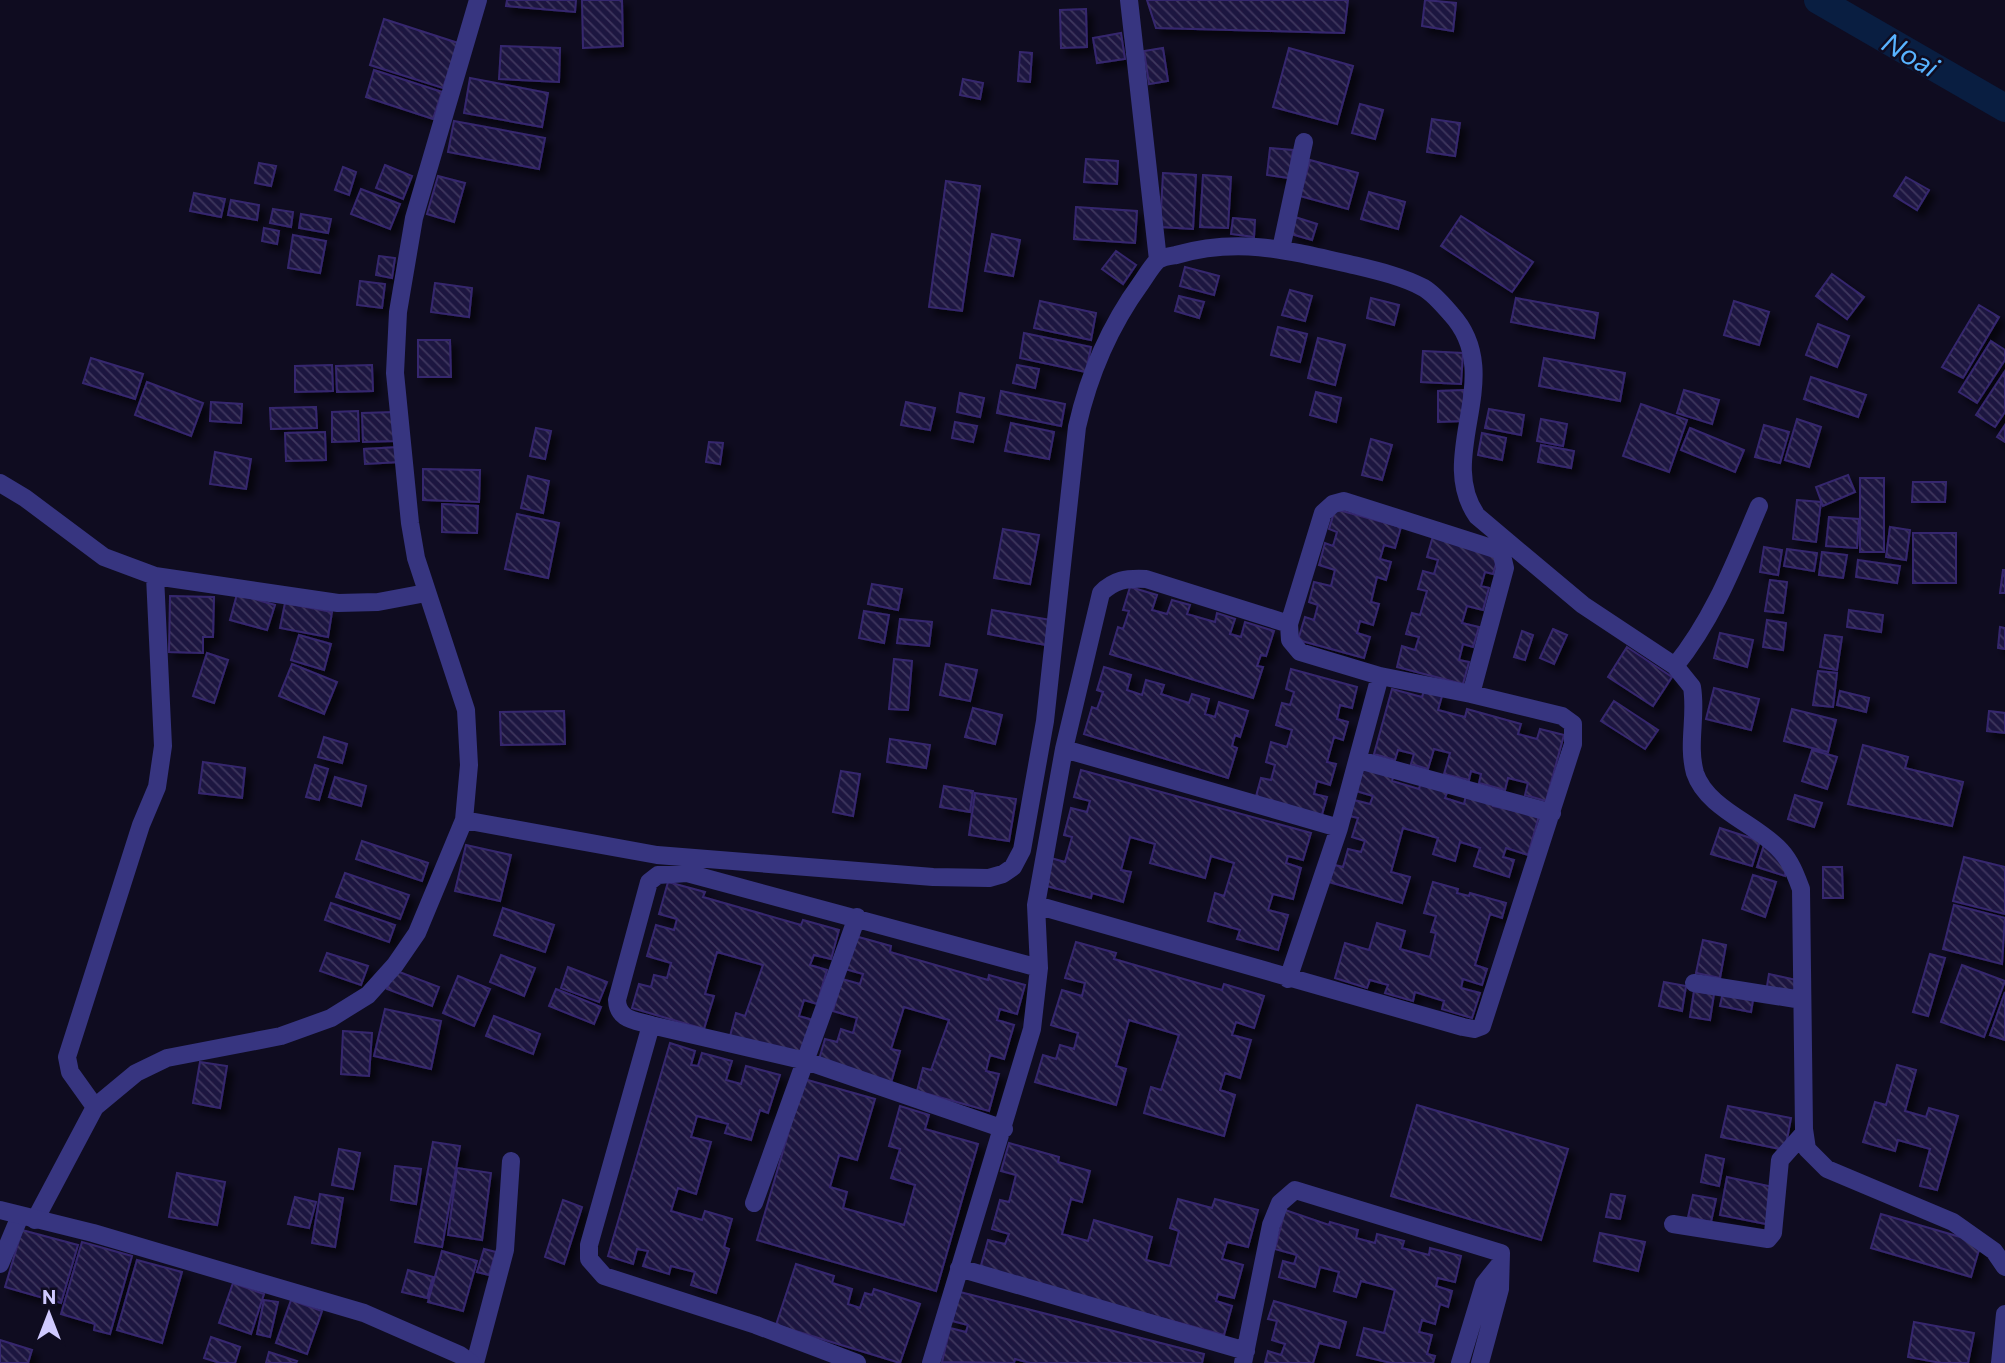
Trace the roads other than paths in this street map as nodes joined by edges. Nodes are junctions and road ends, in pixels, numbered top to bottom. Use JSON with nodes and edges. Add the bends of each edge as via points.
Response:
{"nodes":[{"id":1,"x":478,"y":0,"type":"edge"},
{"id":2,"x":1129,"y":0,"type":"edge"},
{"id":3,"x":1304,"y":142,"type":"dead end"},
{"id":4,"x":1281,"y":249,"type":"junction"},
{"id":5,"x":1158,"y":260,"type":"junction"},
{"id":6,"x":0,"y":483,"type":"edge"},
{"id":7,"x":1759,"y":506,"type":"dead end"},
{"id":8,"x":155,"y":576,"type":"junction"},
{"id":9,"x":426,"y":593,"type":"junction"},
{"id":10,"x":1289,"y":624,"type":"junction"},
{"id":11,"x":1675,"y":666,"type":"junction"},
{"id":12,"x":1380,"y":676,"type":"junction"},
{"id":13,"x":1471,"y":694,"type":"junction"},
{"id":14,"x":1064,"y":749,"type":"junction"},
{"id":15,"x":1359,"y":760,"type":"junction"},
{"id":16,"x":1552,"y":813,"type":"junction"},
{"id":17,"x":464,"y":820,"type":"junction"},
{"id":18,"x":1339,"y":828,"type":"junction"},
{"id":19,"x":1036,"y":905,"type":"junction"},
{"id":20,"x":857,"y":917,"type":"junction"},
{"id":21,"x":1039,"y":968,"type":"junction"},
{"id":22,"x":1288,"y":979,"type":"junction"},
{"id":23,"x":1694,"y":983,"type":"dead end"},
{"id":24,"x":1802,"y":1000,"type":"junction"},
{"id":25,"x":651,"y":1025,"type":"junction"},
{"id":26,"x":806,"y":1061,"type":"junction"},
{"id":27,"x":94,"y":1107,"type":"junction"},
{"id":28,"x":1004,"y":1129,"type":"junction"},
{"id":29,"x":1804,"y":1133,"type":"junction"},
{"id":30,"x":511,"y":1161,"type":"dead end"},
{"id":31,"x":754,"y":1203,"type":"dead end"},
{"id":32,"x":0,"y":1210,"type":"edge"},
{"id":33,"x":28,"y":1218,"type":"junction"},
{"id":34,"x":1673,"y":1224,"type":"dead end"},
{"id":35,"x":0,"y":1264,"type":"edge"},
{"id":36,"x":1500,"y":1264,"type":"junction"},
{"id":37,"x":2005,"y":1267,"type":"edge"},
{"id":38,"x":959,"y":1268,"type":"junction"},
{"id":39,"x":2005,"y":1314,"type":"edge"},
{"id":40,"x":1244,"y":1357,"type":"edge"},
{"id":41,"x":473,"y":1363,"type":"edge"},
{"id":42,"x":857,"y":1363,"type":"edge"},
{"id":43,"x":931,"y":1363,"type":"edge"},
{"id":44,"x":1460,"y":1363,"type":"edge"},
{"id":45,"x":1480,"y":1363,"type":"edge"},
{"id":46,"x":2000,"y":1363,"type":"edge"}],
"edges":[{"from":1,"to":9,"type":"street","via":[[414,218],[398,312],[396,373],[410,523]]},
{"from":2,"to":5,"type":"street"},
{"from":3,"to":4,"type":"street"},
{"from":4,"to":5,"type":"street","via":[[1205,247]]},
{"from":4,"to":11,"type":"street","via":[[1381,272],[1426,289],[1453,316],[1469,340],[1475,382],[1463,465],[1468,502],[1477,516],[1583,605]]},
{"from":5,"to":17,"type":"street","via":[[1129,300],[1087,385],[1077,427],[1045,721],[1022,850],[1013,867],[989,878],[833,871],[657,855]]},
{"from":6,"to":8,"type":"street","via":[[104,557]]},
{"from":7,"to":11,"type":"street","via":[[1714,609]]},
{"from":8,"to":9,"type":"street","via":[[338,603],[369,603]]},
{"from":8,"to":27,"type":"street","via":[[163,746],[157,787],[67,1057],[69,1072]]},
{"from":9,"to":17,"type":"street","via":[[466,710],[469,765]]},
{"from":10,"to":12,"type":"street","via":[[1290,640],[1300,652]]},
{"from":10,"to":13,"type":"street","via":[[1323,513],[1333,504],[1361,505],[1489,545],[1501,551],[1506,568]]},
{"from":10,"to":14,"type":"street","via":[[1146,579],[1112,583],[1101,593],[1093,619]]},
{"from":11,"to":24,"type":"street","via":[[1692,687],[1690,751],[1696,776],[1710,795],[1781,851],[1801,889]]},
{"from":12,"to":13,"type":"street"},
{"from":12,"to":15,"type":"street"},
{"from":13,"to":16,"type":"street","via":[[1562,716],[1573,724],[1573,744]]},
{"from":14,"to":18,"type":"street"},
{"from":14,"to":19,"type":"street"},
{"from":15,"to":16,"type":"street"},
{"from":15,"to":18,"type":"street"},
{"from":16,"to":22,"type":"street","via":[[1482,1026],[1474,1030]]},
{"from":17,"to":27,"type":"street","via":[[417,933],[368,995],[331,1018],[281,1035],[167,1058],[136,1073]]},
{"from":18,"to":22,"type":"street"},
{"from":19,"to":21,"type":"street"},
{"from":19,"to":22,"type":"street"},
{"from":20,"to":21,"type":"street"},
{"from":20,"to":25,"type":"street","via":[[687,873],[659,874],[649,882],[617,1000],[625,1018]]},
{"from":20,"to":26,"type":"street"},
{"from":21,"to":28,"type":"street","via":[[1032,1029]]},
{"from":23,"to":24,"type":"street"},
{"from":24,"to":29,"type":"street"},
{"from":25,"to":26,"type":"street"},
{"from":25,"to":42,"type":"street","via":[[589,1245],[589,1259],[604,1276]]},
{"from":26,"to":28,"type":"street"},
{"from":26,"to":31,"type":"street"},
{"from":27,"to":33,"type":"street"},
{"from":28,"to":38,"type":"street"},
{"from":29,"to":34,"type":"street","via":[[1780,1160],[1773,1233],[1768,1239]]},
{"from":29,"to":37,"type":"street","via":[[1807,1149],[1827,1169],[1953,1222],[1994,1251]]},
{"from":30,"to":41,"type":"street","via":[[505,1250]]},
{"from":32,"to":33,"type":"street"},
{"from":33,"to":35,"type":"street"},
{"from":33,"to":41,"type":"street","via":[[364,1313]]},
{"from":36,"to":40,"type":"street","via":[[1501,1253],[1295,1190],[1280,1203],[1271,1225]]},
{"from":36,"to":44,"type":"street","via":[[1484,1284]]},
{"from":36,"to":45,"type":"street","via":[[1500,1289]]},
{"from":38,"to":40,"type":"street"},
{"from":38,"to":43,"type":"street"},
{"from":39,"to":46,"type":"street"}]}
